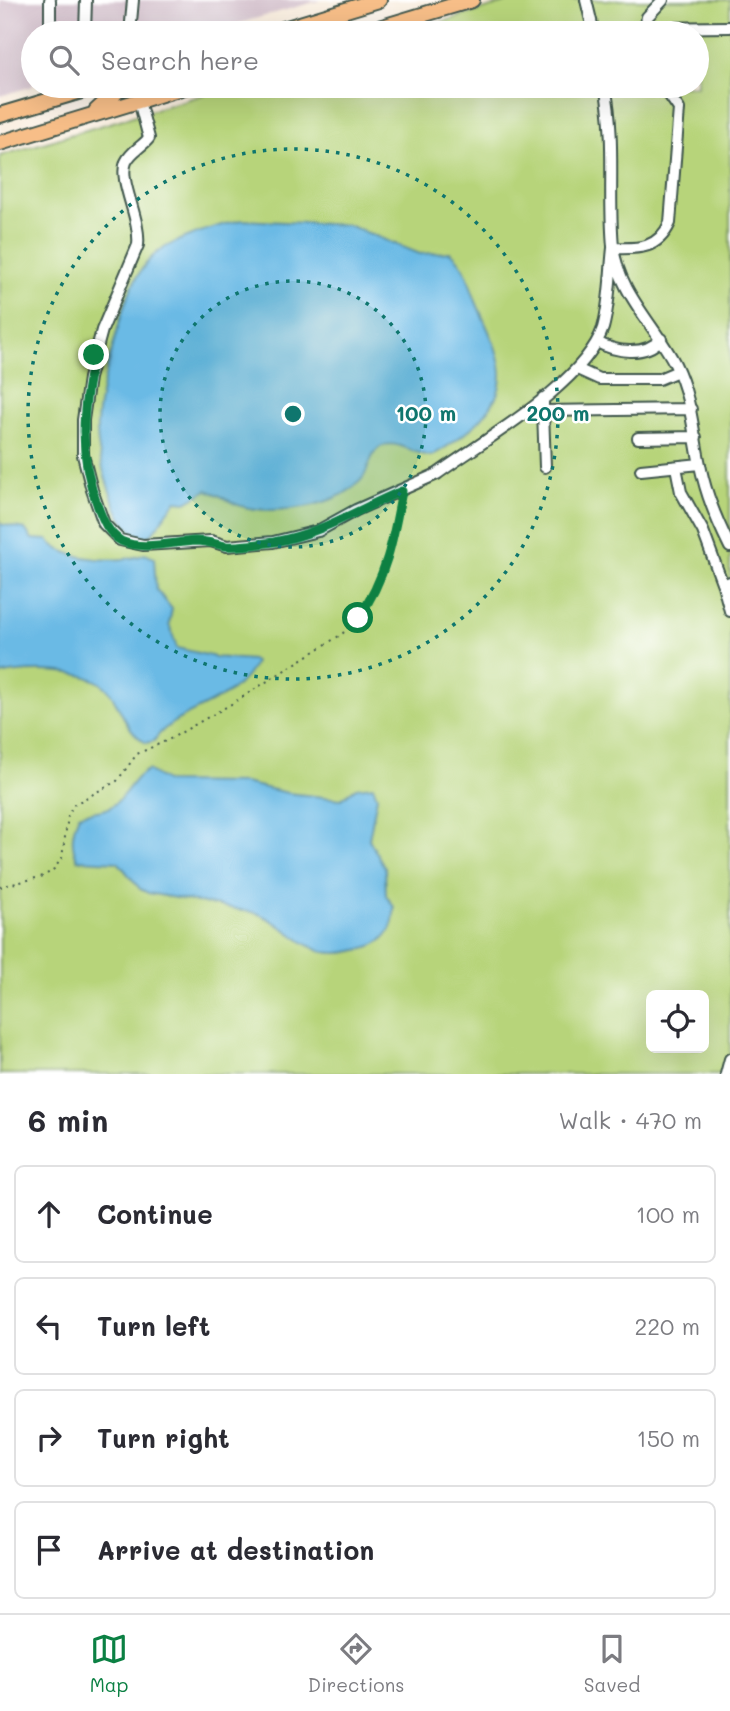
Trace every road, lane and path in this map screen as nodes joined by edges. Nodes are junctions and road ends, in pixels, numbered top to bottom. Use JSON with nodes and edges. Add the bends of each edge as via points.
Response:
{"nodes":[{"id":1,"x":50,"y":0,"type":"edge"},
{"id":2,"x":86,"y":0,"type":"edge"},
{"id":3,"x":133,"y":0,"type":"edge"},
{"id":4,"x":472,"y":0,"type":"edge"},
{"id":5,"x":586,"y":0,"type":"edge"},
{"id":6,"x":663,"y":0,"type":"edge"},
{"id":7,"x":373,"y":1,"type":"edge"},
{"id":8,"x":50,"y":21,"type":"edge"},
{"id":9,"x":85,"y":21,"type":"edge"},
{"id":10,"x":131,"y":21,"type":"edge"},
{"id":11,"x":309,"y":21,"type":"edge"},
{"id":12,"x":402,"y":21,"type":"edge"},
{"id":13,"x":591,"y":21,"type":"edge"},
{"id":14,"x":646,"y":21,"type":"edge"},
{"id":15,"x":730,"y":27,"type":"edge"},
{"id":16,"x":709,"y":28,"type":"edge"},
{"id":17,"x":59,"y":98,"type":"edge"},
{"id":18,"x":109,"y":98,"type":"edge"},
{"id":19,"x":148,"y":98,"type":"edge"},
{"id":20,"x":606,"y":98,"type":"edge"},
{"id":21,"x":671,"y":98,"type":"edge"},
{"id":22,"x":139,"y":101,"type":"junction"},
{"id":23,"x":0,"y":116,"type":"edge"},
{"id":24,"x":89,"y":116,"type":"junction"},
{"id":25,"x":0,"y":143,"type":"edge"},
{"id":26,"x":613,"y":248,"type":"junction"},
{"id":27,"x":661,"y":339,"type":"junction"},
{"id":28,"x":597,"y":342,"type":"junction"},
{"id":29,"x":578,"y":369,"type":"junction"},
{"id":30,"x":678,"y":371,"type":"junction"},
{"id":31,"x":543,"y":398,"type":"junction"},
{"id":32,"x":691,"y":409,"type":"junction"},
{"id":33,"x":543,"y":411,"type":"junction"},
{"id":34,"x":696,"y":437,"type":"junction"},
{"id":35,"x":638,"y":438,"type":"dead end"},
{"id":36,"x":700,"y":464,"type":"junction"},
{"id":37,"x":545,"y":467,"type":"dead end"},
{"id":38,"x":676,"y":467,"type":"junction"},
{"id":39,"x":640,"y":470,"type":"dead end"},
{"id":40,"x":402,"y":491,"type":"junction"},
{"id":41,"x":730,"y":547,"type":"edge"},
{"id":42,"x":726,"y":584,"type":"edge"},
{"id":43,"x":730,"y":611,"type":"edge"},
{"id":44,"x":0,"y":887,"type":"edge"},
{"id":45,"x":730,"y":1059,"type":"edge"},
{"id":46,"x":726,"y":1074,"type":"edge"}],
"edges":[{"from":1,"to":8,"type":"street"},
{"from":2,"to":9,"type":"street"},
{"from":3,"to":10,"type":"street"},
{"from":4,"to":12,"type":"main road"},
{"from":5,"to":13,"type":"street"},
{"from":6,"to":14,"type":"street"},
{"from":7,"to":11,"type":"main road"},
{"from":15,"to":16,"type":"street"},
{"from":17,"to":23,"type":"main road"},
{"from":18,"to":24,"type":"main road"},
{"from":19,"to":22,"type":"main road"},
{"from":20,"to":26,"type":"street","via":[[613,150]]},
{"from":21,"to":26,"type":"street","via":[[679,109],[670,223],[664,236],[644,249]]},
{"from":22,"to":24,"type":"main road"},
{"from":22,"to":40,"type":"street","via":[[149,138],[128,158],[123,171],[139,225],[138,244],[102,330],[83,420],[85,465],[104,524],[120,540],[134,545],[273,542],[318,531]]},
{"from":24,"to":25,"type":"main road"},
{"from":26,"to":27,"type":"street","via":[[635,304]]},
{"from":26,"to":28,"type":"street","via":[[607,309]]},
{"from":27,"to":28,"type":"street","via":[[651,348],[635,350],[613,350]]},
{"from":27,"to":30,"type":"street"},
{"from":28,"to":29,"type":"street"},
{"from":29,"to":30,"type":"street","via":[[599,379],[659,379]]},
{"from":29,"to":31,"type":"street"},
{"from":30,"to":32,"type":"street"},
{"from":31,"to":33,"type":"street"},
{"from":31,"to":40,"type":"street","via":[[436,474]]},
{"from":32,"to":33,"type":"street"},
{"from":32,"to":34,"type":"street"},
{"from":33,"to":37,"type":"street"},
{"from":34,"to":35,"type":"street"},
{"from":34,"to":36,"type":"street"},
{"from":36,"to":38,"type":"street"},
{"from":36,"to":41,"type":"street"},
{"from":38,"to":39,"type":"street"},
{"from":38,"to":42,"type":"street","via":[[681,492]]},
{"from":40,"to":44,"type":"path","via":[[387,558],[370,601],[342,634],[266,683],[137,754],[117,781],[73,805],[62,858],[54,869]]},
{"from":42,"to":43,"type":"street"},
{"from":45,"to":46,"type":"street"}]}
